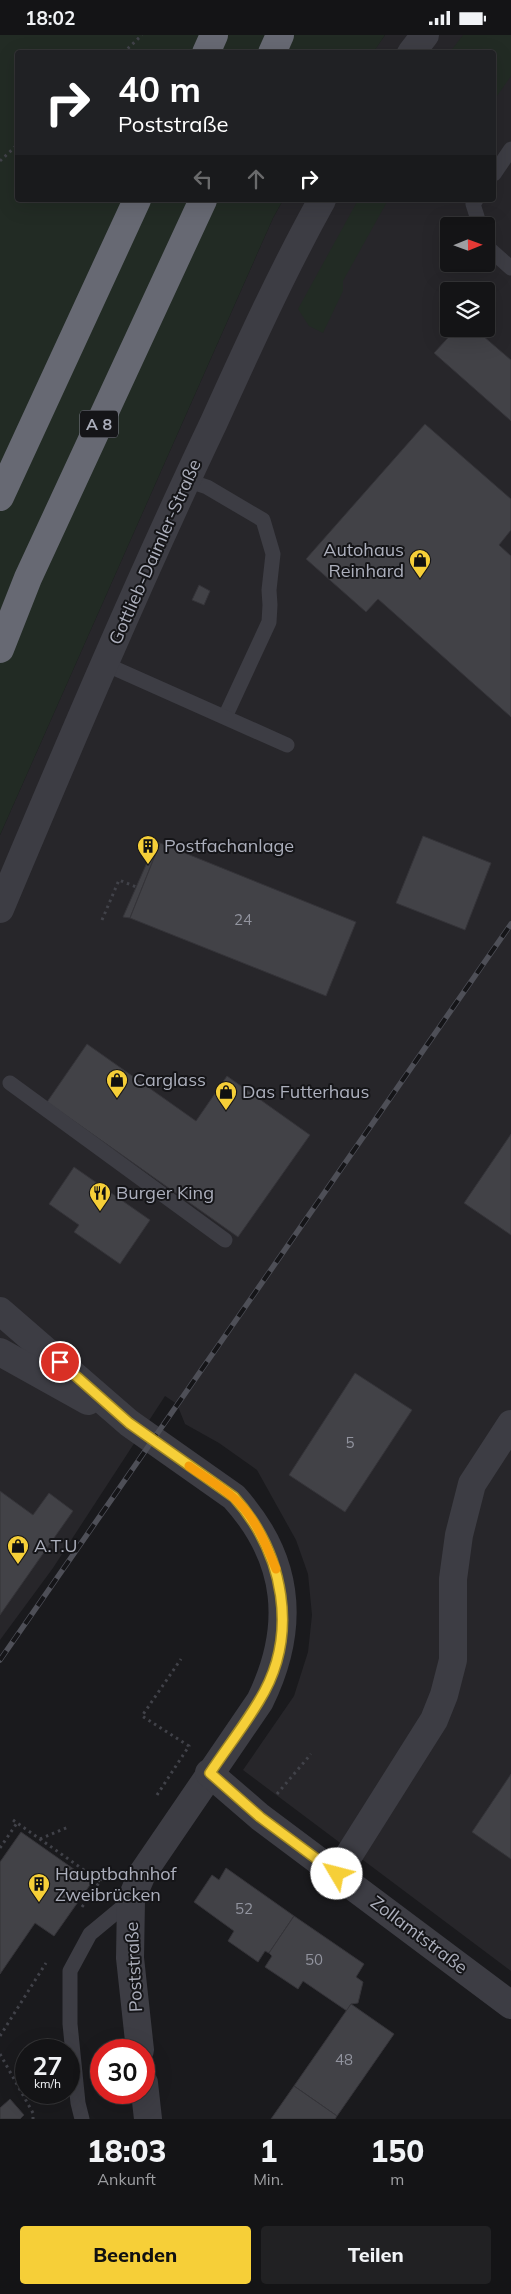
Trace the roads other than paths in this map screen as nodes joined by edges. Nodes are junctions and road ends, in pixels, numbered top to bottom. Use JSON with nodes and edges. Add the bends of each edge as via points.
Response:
{"nodes":[{"id":1,"x":214,"y":35,"type":"edge"},
{"id":2,"x":280,"y":35,"type":"edge"},
{"id":3,"x":425,"y":35,"type":"edge"},
{"id":4,"x":207,"y":50,"type":"edge"},
{"id":5,"x":273,"y":50,"type":"edge"},
{"id":6,"x":413,"y":50,"type":"edge"},
{"id":7,"x":511,"y":149,"type":"edge"},
{"id":8,"x":496,"y":171,"type":"edge"},
{"id":9,"x":136,"y":202,"type":"edge"},
{"id":10,"x":201,"y":202,"type":"edge"},
{"id":11,"x":321,"y":202,"type":"edge"},
{"id":12,"x":474,"y":202,"type":"edge"},
{"id":13,"x":477,"y":217,"type":"edge"},
{"id":14,"x":495,"y":254,"type":"edge"},
{"id":15,"x":511,"y":268,"type":"edge"},
{"id":16,"x":186,"y":480,"type":"junction"},
{"id":17,"x":0,"y":497,"type":"edge"},
{"id":18,"x":0,"y":649,"type":"edge"},
{"id":19,"x":105,"y":664,"type":"junction"},
{"id":20,"x":225,"y":717,"type":"junction"},
{"id":21,"x":287,"y":745,"type":"dead end"},
{"id":22,"x":0,"y":909,"type":"edge"},
{"id":23,"x":10,"y":1083,"type":"dead end"},
{"id":24,"x":225,"y":1240,"type":"dead end"},
{"id":25,"x":0,"y":1311,"type":"edge"},
{"id":26,"x":0,"y":1352,"type":"edge"},
{"id":27,"x":129,"y":1423,"type":"junction"},
{"id":28,"x":511,"y":1424,"type":"edge"},
{"id":29,"x":210,"y":1773,"type":"junction"},
{"id":30,"x":337,"y":1874,"type":"junction"},
{"id":31,"x":131,"y":1900,"type":"junction"},
{"id":32,"x":511,"y":2005,"type":"edge"},
{"id":33,"x":139,"y":2039,"type":"edge"},
{"id":34,"x":146,"y":2104,"type":"edge"},
{"id":35,"x":82,"y":2119,"type":"edge"},
{"id":36,"x":148,"y":2119,"type":"edge"}],
"edges":[{"from":1,"to":4,"type":"highway"},
{"from":2,"to":5,"type":"highway"},
{"from":3,"to":6,"type":"street"},
{"from":7,"to":8,"type":"lane"},
{"from":9,"to":17,"type":"highway"},
{"from":10,"to":18,"type":"highway","number":"A 8","via":[[28,579]]},
{"from":11,"to":16,"type":"street","name":"Gottlieb-Daimler-Straße","via":[[289,261]]},
{"from":12,"to":13,"type":"lane"},
{"from":14,"to":15,"type":"lane"},
{"from":16,"to":19,"type":"street","name":"Gottlieb-Daimler-Straße"},
{"from":16,"to":20,"type":"lane","via":[[207,487],[263,520],[273,554],[269,623]]},
{"from":19,"to":20,"type":"lane"},
{"from":19,"to":22,"type":"street","name":"Gottlieb-Daimler-Straße"},
{"from":20,"to":21,"type":"lane"},
{"from":23,"to":24,"type":"lane"},
{"from":25,"to":27,"type":"street","name":"Poststraße"},
{"from":26,"to":27,"type":"street","name":"Poststraße"},
{"from":27,"to":29,"type":"street","name":"Poststraße","via":[[234,1497],[262,1538],[278,1575],[283,1614],[278,1659],[260,1701]]},
{"from":28,"to":30,"type":"street","via":[[472,1484],[459,1535],[453,1579],[453,1660],[441,1703],[431,1726]]},
{"from":29,"to":30,"type":"street","name":"Zollamtstraße","via":[[260,1817]]},
{"from":29,"to":31,"type":"street","name":"Poststraße","via":[[142,1873]]},
{"from":30,"to":32,"type":"street","name":"Zollamtstraße"},
{"from":31,"to":33,"type":"street","name":"Poststraße","via":[[130,1958]]},
{"from":31,"to":35,"type":"lane","via":[[90,1934],[70,1971],[70,2024]]},
{"from":34,"to":36,"type":"street"}]}
